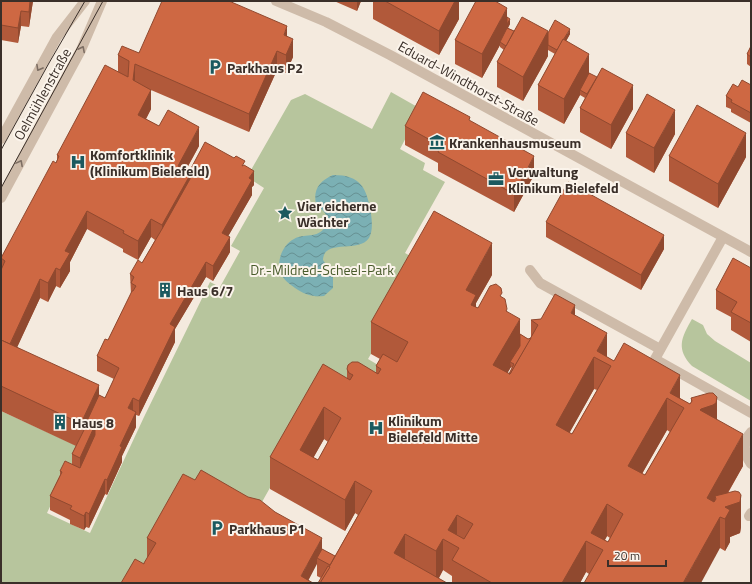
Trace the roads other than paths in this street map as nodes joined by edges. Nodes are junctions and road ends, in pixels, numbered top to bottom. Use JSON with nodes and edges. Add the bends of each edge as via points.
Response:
{"nodes":[{"id":1,"x":84,"y":1,"type":"edge"},
{"id":2,"x":102,"y":1,"type":"edge"},
{"id":3,"x":276,"y":1,"type":"edge"},
{"id":4,"x":1,"y":139,"type":"edge"},
{"id":5,"x":1,"y":198,"type":"edge"},
{"id":6,"x":723,"y":237,"type":"junction"},
{"id":7,"x":751,"y":252,"type":"edge"},
{"id":8,"x":530,"y":270,"type":"dead end"},
{"id":9,"x":660,"y":349,"type":"junction"},
{"id":10,"x":751,"y":413,"type":"edge"},
{"id":11,"x":751,"y":432,"type":"edge"},
{"id":12,"x":751,"y":464,"type":"edge"}],
"edges":[{"from":1,"to":4,"type":"street","name":"Oelmühlenstraße","one_way":true,"via":[[57,37]]},
{"from":5,"to":2,"type":"street","name":"Oelmühlenstraße","one_way":true,"via":[[81,50]]},
{"from":3,"to":6,"type":"street","name":"Eduard-Windthorst-Straße","via":[[326,22]]},
{"from":6,"to":7,"type":"street","name":"Eduard-Windthorst-Straße"},
{"from":6,"to":9,"type":"street"},
{"from":8,"to":9,"type":"street","via":[[540,282]]},
{"from":9,"to":10,"type":"street","via":[[655,359]]},
{"from":11,"to":12,"type":"street","via":[[745,442],[745,450]]}]}
